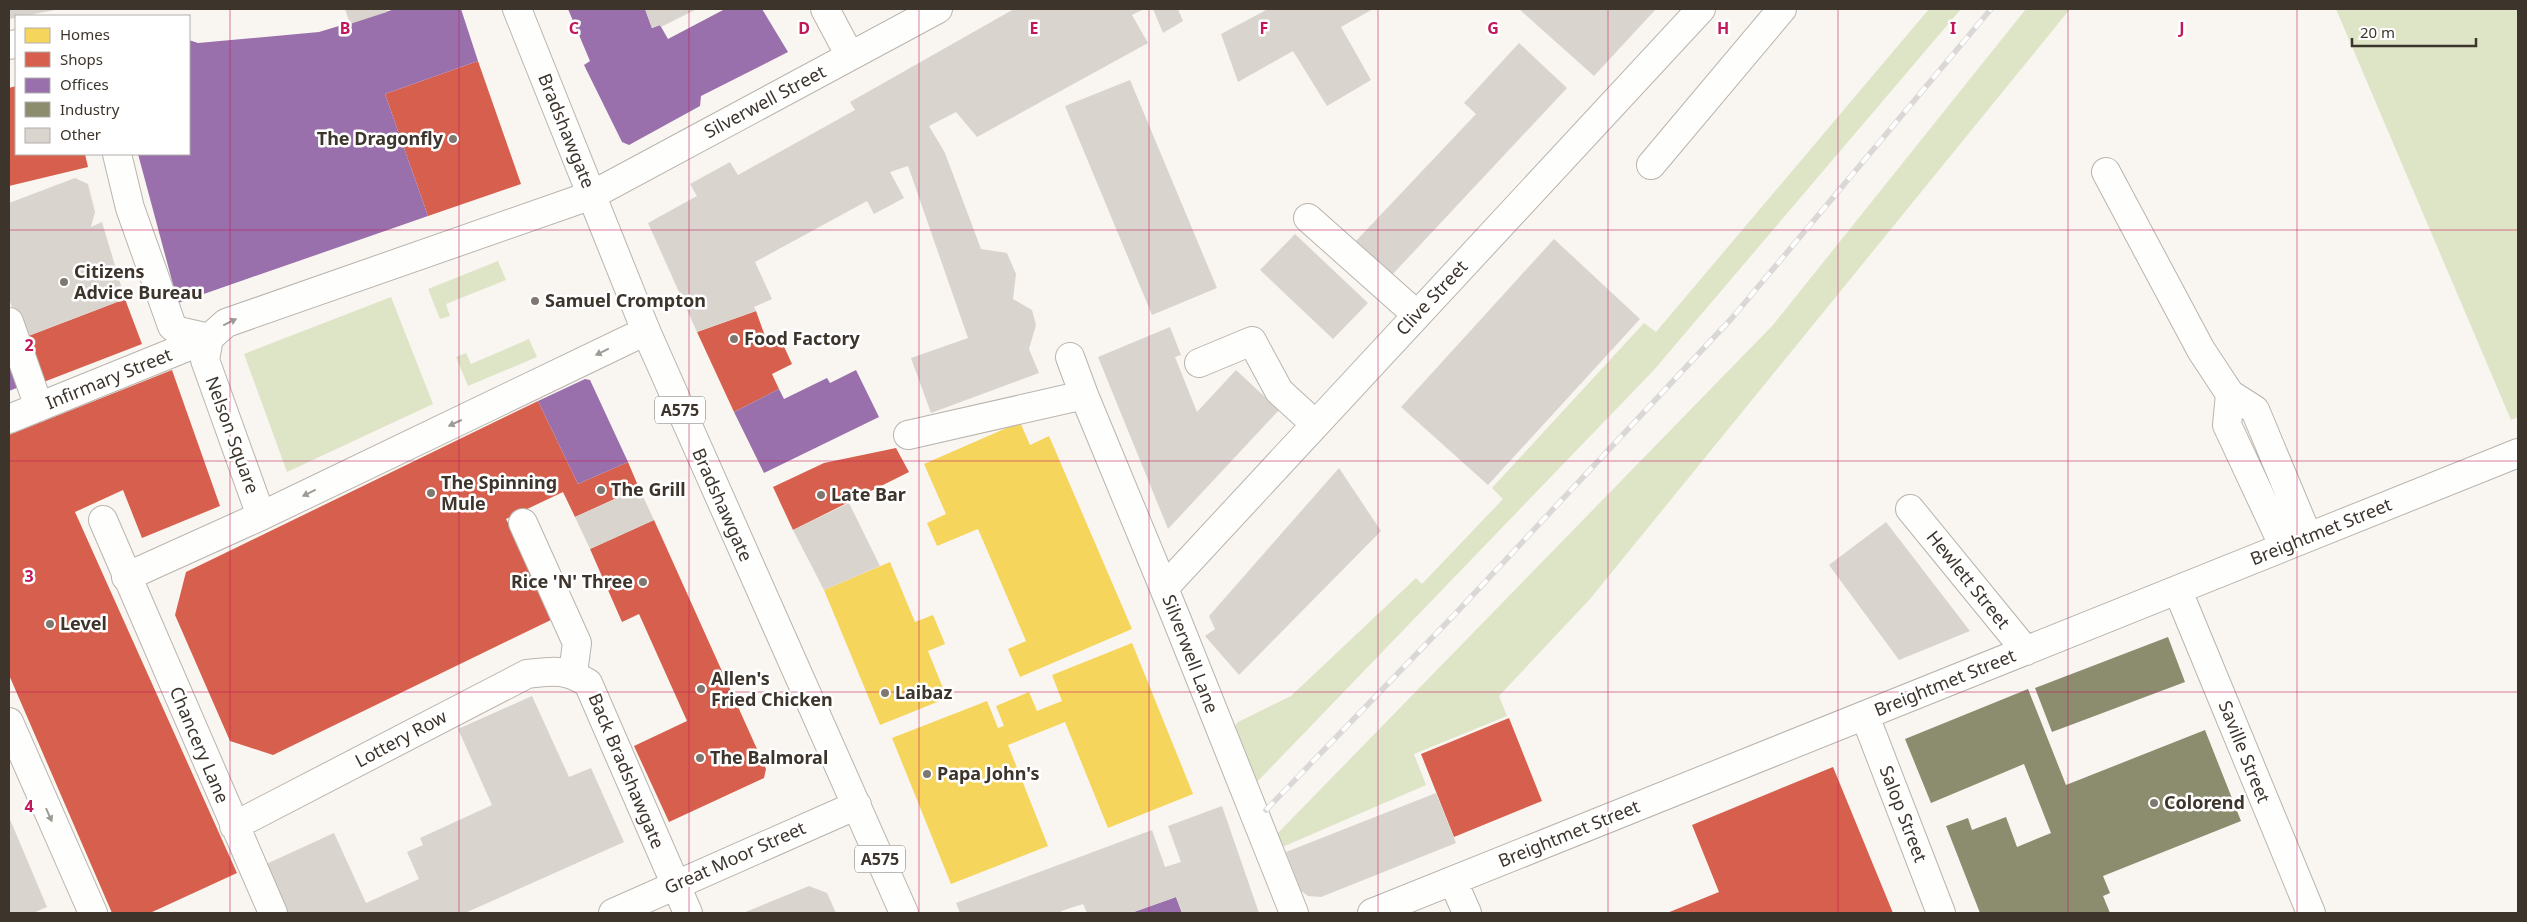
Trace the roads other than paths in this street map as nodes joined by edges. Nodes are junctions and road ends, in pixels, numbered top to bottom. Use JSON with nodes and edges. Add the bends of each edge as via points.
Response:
{"nodes":[{"id":1,"x":517,"y":9,"type":"edge"},
{"id":2,"x":825,"y":9,"type":"edge"},
{"id":3,"x":938,"y":9,"type":"edge"},
{"id":4,"x":1701,"y":9,"type":"edge"},
{"id":5,"x":1782,"y":9,"type":"edge"},
{"id":6,"x":850,"y":56,"type":"junction"},
{"id":7,"x":117,"y":155,"type":"edge"},
{"id":8,"x":1651,"y":164,"type":"dead end"},
{"id":9,"x":2106,"y":172,"type":"dead end"},
{"id":10,"x":592,"y":195,"type":"junction"},
{"id":11,"x":1308,"y":218,"type":"dead end"},
{"id":12,"x":1417,"y":315,"type":"junction"},
{"id":13,"x":9,"y":322,"type":"edge"},
{"id":14,"x":646,"y":331,"type":"junction"},
{"id":15,"x":209,"y":338,"type":"junction"},
{"id":16,"x":1070,"y":357,"type":"dead end"},
{"id":17,"x":1199,"y":363,"type":"dead end"},
{"id":18,"x":2230,"y":394,"type":"junction"},
{"id":19,"x":1084,"y":395,"type":"junction"},
{"id":20,"x":39,"y":406,"type":"junction"},
{"id":21,"x":9,"y":419,"type":"edge"},
{"id":22,"x":1315,"y":424,"type":"junction"},
{"id":23,"x":908,"y":434,"type":"dead end"},
{"id":24,"x":2518,"y":454,"type":"edge"},
{"id":25,"x":1910,"y":509,"type":"dead end"},
{"id":26,"x":261,"y":516,"type":"junction"},
{"id":27,"x":103,"y":520,"type":"dead end"},
{"id":28,"x":523,"y":523,"type":"dead end"},
{"id":29,"x":2308,"y":537,"type":"junction"},
{"id":30,"x":2284,"y":547,"type":"junction"},
{"id":31,"x":126,"y":577,"type":"junction"},
{"id":32,"x":1164,"y":588,"type":"junction"},
{"id":33,"x":2178,"y":591,"type":"junction"},
{"id":34,"x":2026,"y":651,"type":"junction"},
{"id":35,"x":573,"y":673,"type":"junction"},
{"id":36,"x":1865,"y":716,"type":"junction"},
{"id":37,"x":9,"y":722,"type":"edge"},
{"id":38,"x":19,"y":773,"type":"edge"},
{"id":39,"x":857,"y":805,"type":"junction"},
{"id":40,"x":234,"y":826,"type":"junction"},
{"id":41,"x":1453,"y":881,"type":"junction"},
{"id":42,"x":675,"y":884,"type":"junction"},
{"id":43,"x":92,"y":913,"type":"edge"},
{"id":44,"x":273,"y":913,"type":"edge"},
{"id":45,"x":613,"y":913,"type":"edge"},
{"id":46,"x":688,"y":913,"type":"edge"},
{"id":47,"x":904,"y":913,"type":"edge"},
{"id":48,"x":1294,"y":913,"type":"edge"},
{"id":49,"x":1372,"y":913,"type":"edge"},
{"id":50,"x":1467,"y":913,"type":"edge"},
{"id":51,"x":1942,"y":913,"type":"edge"},
{"id":52,"x":2310,"y":913,"type":"edge"}],
"edges":[{"from":1,"to":10,"type":"street","name":"Bradshawgate","number":"A575"},
{"from":2,"to":6,"type":"street"},
{"from":3,"to":6,"type":"street","name":"Silverwell Street"},
{"from":4,"to":12,"type":"street","name":"Clive Street"},
{"from":5,"to":8,"type":"street"},
{"from":6,"to":10,"type":"street","name":"Silverwell Street"},
{"from":7,"to":15,"type":"street","via":[[130,208],[172,326],[178,332]]},
{"from":9,"to":18,"type":"street","via":[[2201,350]]},
{"from":10,"to":14,"type":"street","name":"Bradshawgate","number":"A575"},
{"from":15,"to":10,"type":"street","one_way":true,"via":[[226,323]]},
{"from":11,"to":12,"type":"street"},
{"from":12,"to":22,"type":"street","name":"Clive Street"},
{"from":13,"to":20,"type":"street"},
{"from":14,"to":26,"type":"street","name":"Nelson Square","one_way":true},
{"from":14,"to":39,"type":"street","name":"Bradshawgate","number":"A575"},
{"from":15,"to":20,"type":"street","name":"Infirmary Street"},
{"from":15,"to":26,"type":"street","name":"Nelson Square","via":[[205,360]]},
{"from":16,"to":19,"type":"street","name":"Silverwell Lane"},
{"from":17,"to":22,"type":"street","via":[[1252,341],[1279,391]]},
{"from":18,"to":29,"type":"street","via":[[2255,410]]},
{"from":18,"to":30,"type":"street","via":[[2227,425]]},
{"from":19,"to":23,"type":"street"},
{"from":19,"to":32,"type":"street","name":"Silverwell Lane"},
{"from":20,"to":21,"type":"street","name":"Infirmary Street"},
{"from":22,"to":32,"type":"street","name":"Clive Street"},
{"from":24,"to":29,"type":"street","name":"Breightmet Street"},
{"from":25,"to":34,"type":"street","name":"Hewlett Street"},
{"from":26,"to":31,"type":"street"},
{"from":27,"to":31,"type":"street","name":"Chancery Lane"},
{"from":28,"to":35,"type":"street","via":[[577,643]]},
{"from":29,"to":30,"type":"street","name":"Breightmet Street"},
{"from":30,"to":33,"type":"street","name":"Breightmet Street"},
{"from":31,"to":40,"type":"street","name":"Chancery Lane"},
{"from":32,"to":48,"type":"street","name":"Silverwell Lane"},
{"from":33,"to":34,"type":"street","name":"Breightmet Street"},
{"from":33,"to":52,"type":"street","name":"Saville Street"},
{"from":34,"to":36,"type":"street","name":"Breightmet Street"},
{"from":35,"to":40,"type":"street","name":"Lottery Row","via":[[560,670],[527,674]]},
{"from":35,"to":42,"type":"street","name":"Back Bradshawgate","via":[[588,683]]},
{"from":36,"to":41,"type":"street","name":"Breightmet Street"},
{"from":36,"to":51,"type":"street","name":"Salop Street"},
{"from":37,"to":38,"type":"street"},
{"from":38,"to":43,"type":"street","one_way":true},
{"from":39,"to":42,"type":"street","name":"Great Moor Street"},
{"from":39,"to":47,"type":"street","name":"Bradshawgate","number":"A575"},
{"from":40,"to":44,"type":"street","name":"Chancery Lane"},
{"from":41,"to":49,"type":"street","name":"Breightmet Street"},
{"from":41,"to":50,"type":"street"},
{"from":42,"to":45,"type":"street","name":"Great Moor Street"},
{"from":42,"to":46,"type":"street","name":"Back Bradshawgate"}]}
